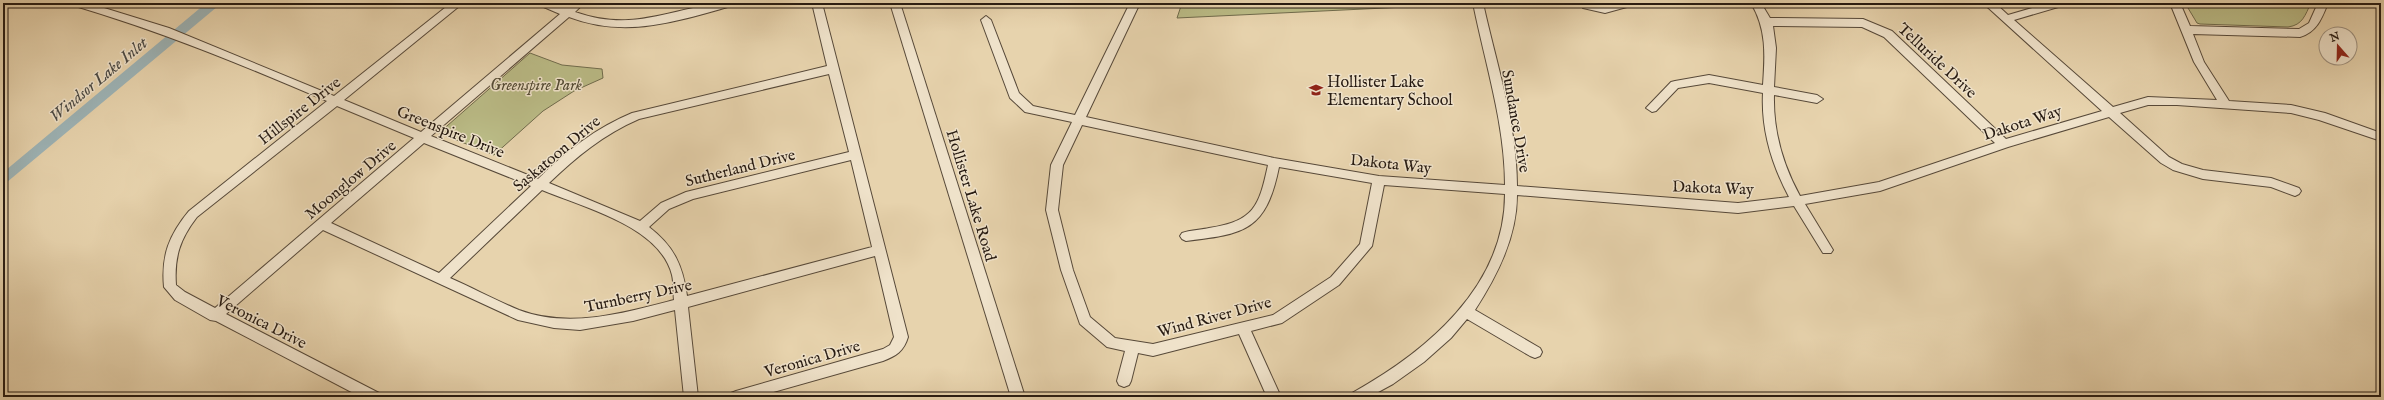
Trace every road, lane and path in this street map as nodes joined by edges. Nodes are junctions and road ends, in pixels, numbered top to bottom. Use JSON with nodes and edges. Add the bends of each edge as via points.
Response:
{"nodes":[{"id":1,"x":76,"y":3,"type":"edge"},
{"id":2,"x":458,"y":3,"type":"edge"},
{"id":3,"x":543,"y":3,"type":"edge"},
{"id":4,"x":579,"y":3,"type":"edge"},
{"id":5,"x":731,"y":3,"type":"edge"},
{"id":6,"x":816,"y":3,"type":"edge"},
{"id":7,"x":895,"y":3,"type":"edge"},
{"id":8,"x":1134,"y":3,"type":"edge"},
{"id":9,"x":1478,"y":3,"type":"edge"},
{"id":10,"x":1630,"y":3,"type":"edge"},
{"id":11,"x":1756,"y":3,"type":"edge"},
{"id":12,"x":1988,"y":3,"type":"edge"},
{"id":13,"x":2061,"y":3,"type":"edge"},
{"id":14,"x":2175,"y":3,"type":"edge"},
{"id":15,"x":2323,"y":3,"type":"edge"},
{"id":16,"x":1587,"y":6,"type":"dead end"},
{"id":17,"x":568,"y":13,"type":"junction"},
{"id":18,"x":2006,"y":19,"type":"junction"},
{"id":19,"x":986,"y":20,"type":"dead end"},
{"id":20,"x":1766,"y":22,"type":"junction"},
{"id":21,"x":2187,"y":30,"type":"junction"},
{"id":22,"x":832,"y":69,"type":"junction"},
{"id":23,"x":1768,"y":89,"type":"junction"},
{"id":24,"x":1817,"y":99,"type":"dead end"},
{"id":25,"x":337,"y":100,"type":"junction"},
{"id":26,"x":2225,"y":104,"type":"junction"},
{"id":27,"x":1652,"y":108,"type":"dead end"},
{"id":28,"x":2109,"y":111,"type":"junction"},
{"id":29,"x":1079,"y":120,"type":"junction"},
{"id":30,"x":2381,"y":137,"type":"edge"},
{"id":31,"x":423,"y":138,"type":"junction"},
{"id":32,"x":2004,"y":144,"type":"junction"},
{"id":33,"x":855,"y":154,"type":"junction"},
{"id":34,"x":1274,"y":162,"type":"junction"},
{"id":35,"x":1379,"y":180,"type":"junction"},
{"id":36,"x":540,"y":184,"type":"junction"},
{"id":37,"x":1512,"y":190,"type":"junction"},
{"id":38,"x":2295,"y":191,"type":"dead end"},
{"id":39,"x":1798,"y":201,"type":"junction"},
{"id":40,"x":322,"y":224,"type":"junction"},
{"id":41,"x":640,"y":228,"type":"junction"},
{"id":42,"x":1186,"y":236,"type":"dead end"},
{"id":43,"x":170,"y":250,"type":"joint"},
{"id":44,"x":880,"y":250,"type":"junction"},
{"id":45,"x":1827,"y":250,"type":"dead end"},
{"id":46,"x":441,"y":278,"type":"junction"},
{"id":47,"x":680,"y":304,"type":"junction"},
{"id":48,"x":1467,"y":312,"type":"junction"},
{"id":49,"x":215,"y":316,"type":"junction"},
{"id":50,"x":1243,"y":328,"type":"junction"},
{"id":51,"x":1133,"y":347,"type":"junction"},
{"id":52,"x":1534,"y":352,"type":"dead end"},
{"id":53,"x":1124,"y":381,"type":"dead end"},
{"id":54,"x":374,"y":397,"type":"edge"},
{"id":55,"x":691,"y":397,"type":"edge"},
{"id":56,"x":736,"y":397,"type":"edge"},
{"id":57,"x":1018,"y":397,"type":"edge"},
{"id":58,"x":1274,"y":397,"type":"edge"},
{"id":59,"x":1357,"y":397,"type":"edge"}],
"edges":[{"from":1,"to":25,"type":"street","name":"Greenspire Drive","via":[[162,29]]},
{"from":2,"to":25,"type":"street","name":"Hillspire Drive"},
{"from":3,"to":17,"type":"street"},
{"from":4,"to":17,"type":"street","name":"Moonglow Drive"},
{"from":5,"to":17,"type":"street","via":[[630,24],[610,24]]},
{"from":6,"to":22,"type":"street"},
{"from":7,"to":57,"type":"street","name":"Hollister Lake Road"},
{"from":8,"to":29,"type":"street","name":"Wind River Drive"},
{"from":9,"to":37,"type":"street","name":"Sundance Drive","via":[[1508,148]]},
{"from":10,"to":16,"type":"street","via":[[1605,9]]},
{"from":11,"to":20,"type":"street"},
{"from":12,"to":18,"type":"street"},
{"from":13,"to":18,"type":"street"},
{"from":14,"to":21,"type":"street"},
{"from":15,"to":21,"type":"street","via":[[2313,26],[2300,33]]},
{"from":17,"to":31,"type":"street","name":"Moonglow Drive"},
{"from":18,"to":28,"type":"street"},
{"from":19,"to":29,"type":"street","name":"Dakota Way","via":[[1014,95],[1029,109]]},
{"from":20,"to":23,"type":"street","via":[[1771,39]]},
{"from":20,"to":32,"type":"street","name":"Telluride Drive","via":[[1863,23],[1888,34]]},
{"from":21,"to":26,"type":"street","via":[[2199,62]]},
{"from":22,"to":33,"type":"street"},
{"from":22,"to":36,"type":"street","name":"Saskatoon Drive","via":[[616,123],[596,135]]},
{"from":23,"to":24,"type":"street"},
{"from":23,"to":27,"type":"street","via":[[1709,79],[1675,85]]},
{"from":23,"to":39,"type":"street","via":[[1773,142],[1785,179]]},
{"from":25,"to":31,"type":"street","name":"Greenspire Drive"},
{"from":25,"to":43,"type":"street","name":"Hillspire Drive","via":[[193,214],[181,228]]},
{"from":26,"to":28,"type":"street","name":"Dakota Way","via":[[2148,101]]},
{"from":26,"to":30,"type":"street","name":"Dakota Way","via":[[2307,112]]},
{"from":28,"to":32,"type":"street","name":"Dakota Way"},
{"from":28,"to":38,"type":"street","via":[[2165,160],[2182,170],[2201,176],[2269,182]]},
{"from":29,"to":34,"type":"street","name":"Dakota Way"},
{"from":29,"to":51,"type":"street","name":"Wind River Drive","via":[[1057,165],[1052,210],[1066,270],[1086,320],[1112,343]]},
{"from":31,"to":36,"type":"street","name":"Greenspire Drive"},
{"from":31,"to":40,"type":"street","name":"Moonglow Drive"},
{"from":32,"to":39,"type":"street","name":"Dakota Way","via":[[1880,186]]},
{"from":33,"to":41,"type":"street","name":"Sutherland Drive","via":[[690,195],[665,206]]},
{"from":33,"to":44,"type":"street"},
{"from":34,"to":35,"type":"street","name":"Dakota Way"},
{"from":34,"to":42,"type":"street","via":[[1262,208],[1252,219],[1240,227],[1226,231]]},
{"from":35,"to":37,"type":"street","name":"Dakota Way"},
{"from":35,"to":50,"type":"street","name":"Wind River Drive","via":[[1366,246],[1335,281],[1277,319]]},
{"from":36,"to":41,"type":"street","name":"Greenspire Drive"},
{"from":36,"to":46,"type":"street","name":"Saskatoon Drive"},
{"from":37,"to":39,"type":"street","name":"Dakota Way","via":[[1738,208]]},
{"from":37,"to":48,"type":"street","name":"Sundance Drive","via":[[1507,228],[1500,250],[1492,271]]},
{"from":39,"to":45,"type":"street"},
{"from":40,"to":46,"type":"street","name":"Turnberry Drive"},
{"from":40,"to":49,"type":"street","name":"Moonglow Drive"},
{"from":41,"to":47,"type":"street","name":"Greenspire Drive","via":[[664,248],[674,264],[678,275]]},
{"from":43,"to":49,"type":"street","name":"Veronica Drive","via":[[170,287],[180,296]]},
{"from":44,"to":47,"type":"street","name":"Turnberry Drive"},
{"from":44,"to":56,"type":"street","name":"Veronica Drive","via":[[901,337],[897,348],[883,356]]},
{"from":46,"to":47,"type":"street","name":"Turnberry Drive","via":[[518,315],[554,324],[602,323]]},
{"from":47,"to":55,"type":"street","name":"Greenspire Drive"},
{"from":48,"to":52,"type":"street"},
{"from":48,"to":59,"type":"street","name":"Sundance Drive","via":[[1421,357],[1399,374]]},
{"from":49,"to":54,"type":"street","name":"Veronica Drive"},
{"from":50,"to":51,"type":"street","name":"Wind River Drive","via":[[1153,350]]},
{"from":50,"to":58,"type":"street"},
{"from":51,"to":53,"type":"street"}]}
